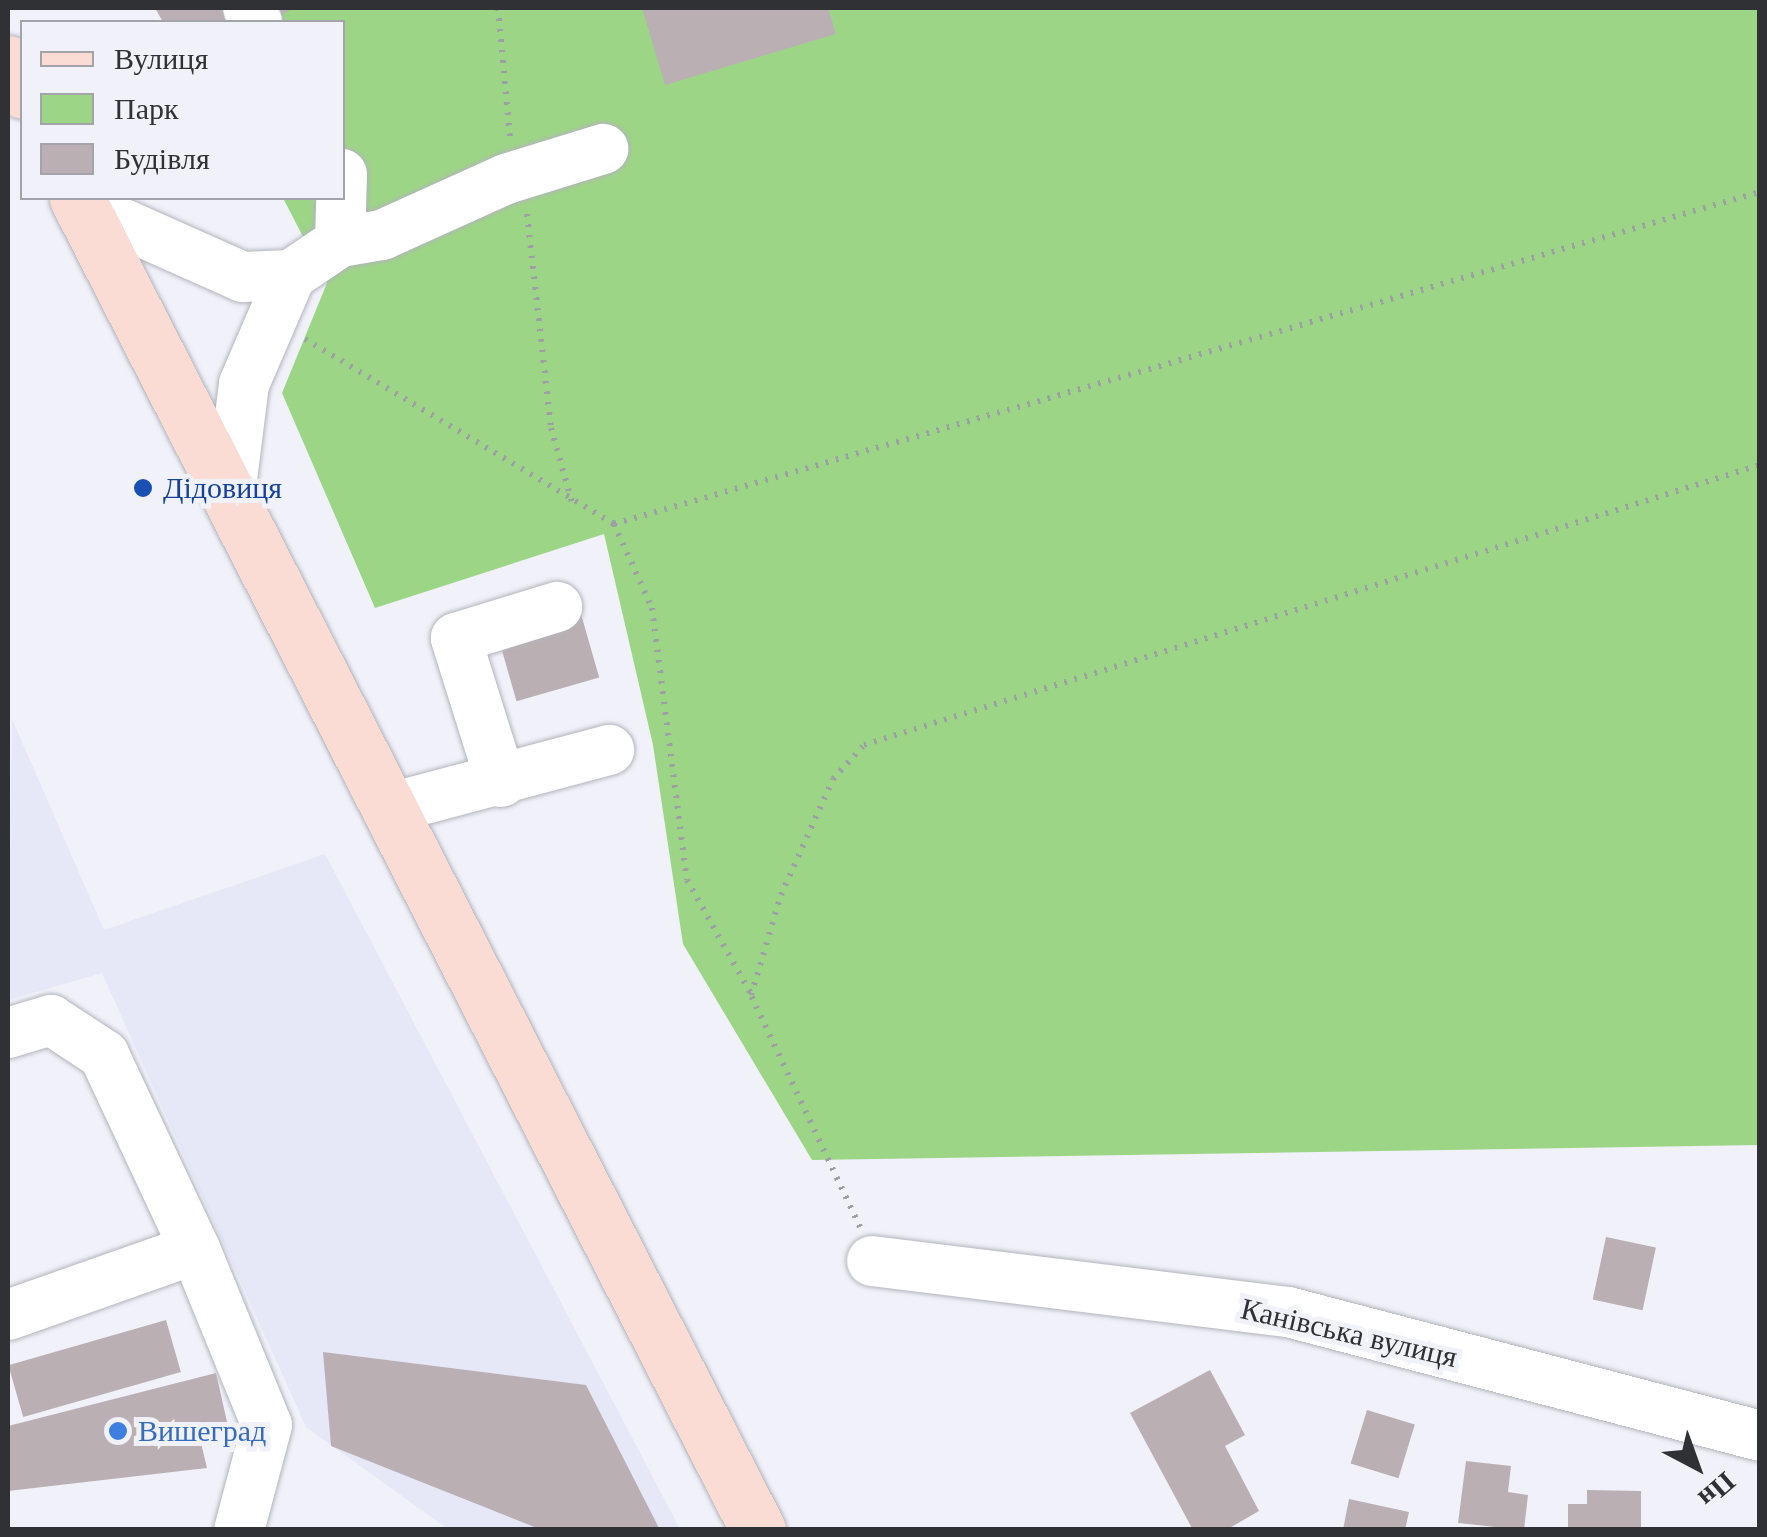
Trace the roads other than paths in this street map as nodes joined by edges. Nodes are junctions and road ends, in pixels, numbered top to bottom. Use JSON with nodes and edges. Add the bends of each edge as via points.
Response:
{"nodes":[{"id":1,"x":8,"y":64,"type":"edge"},
{"id":2,"x":20,"y":87,"type":"edge"},
{"id":3,"x":603,"y":148,"type":"dead end"},
{"id":4,"x":341,"y":200,"type":"edge"},
{"id":5,"x":79,"y":202,"type":"edge"},
{"id":6,"x":340,"y":242,"type":"junction"},
{"id":7,"x":291,"y":275,"type":"junction"},
{"id":8,"x":230,"y":495,"type":"junction"},
{"id":9,"x":557,"y":606,"type":"dead end"},
{"id":10,"x":609,"y":750,"type":"dead end"},
{"id":11,"x":501,"y":782,"type":"junction"},
{"id":12,"x":387,"y":809,"type":"junction"},
{"id":13,"x":8,"y":1033,"type":"edge"},
{"id":14,"x":195,"y":1248,"type":"junction"},
{"id":15,"x":872,"y":1261,"type":"road end"},
{"id":16,"x":8,"y":1315,"type":"edge"},
{"id":17,"x":1760,"y":1436,"type":"edge"},
{"id":18,"x":246,"y":1513,"type":"edge"},
{"id":19,"x":758,"y":1530,"type":"edge"}],
"edges":[{"from":1,"to":2,"type":"main road"},
{"from":3,"to":6,"type":"street","via":[[506,179],[382,235]]},
{"from":4,"to":6,"type":"street"},
{"from":5,"to":7,"type":"street","via":[[244,277]]},
{"from":5,"to":8,"type":"main road"},
{"from":6,"to":7,"type":"street"},
{"from":7,"to":8,"type":"street","via":[[266,318],[244,384]]},
{"from":8,"to":12,"type":"main road"},
{"from":9,"to":11,"type":"street","via":[[456,638]]},
{"from":10,"to":11,"type":"street"},
{"from":11,"to":12,"type":"street"},
{"from":12,"to":19,"type":"main road"},
{"from":13,"to":14,"type":"street","via":[[51,1020],[104,1054]]},
{"from":14,"to":16,"type":"street"},
{"from":14,"to":18,"type":"street","via":[[268,1425]]},
{"from":15,"to":17,"type":"street","name":"Канівська вулиця","via":[[1288,1312]]}]}
